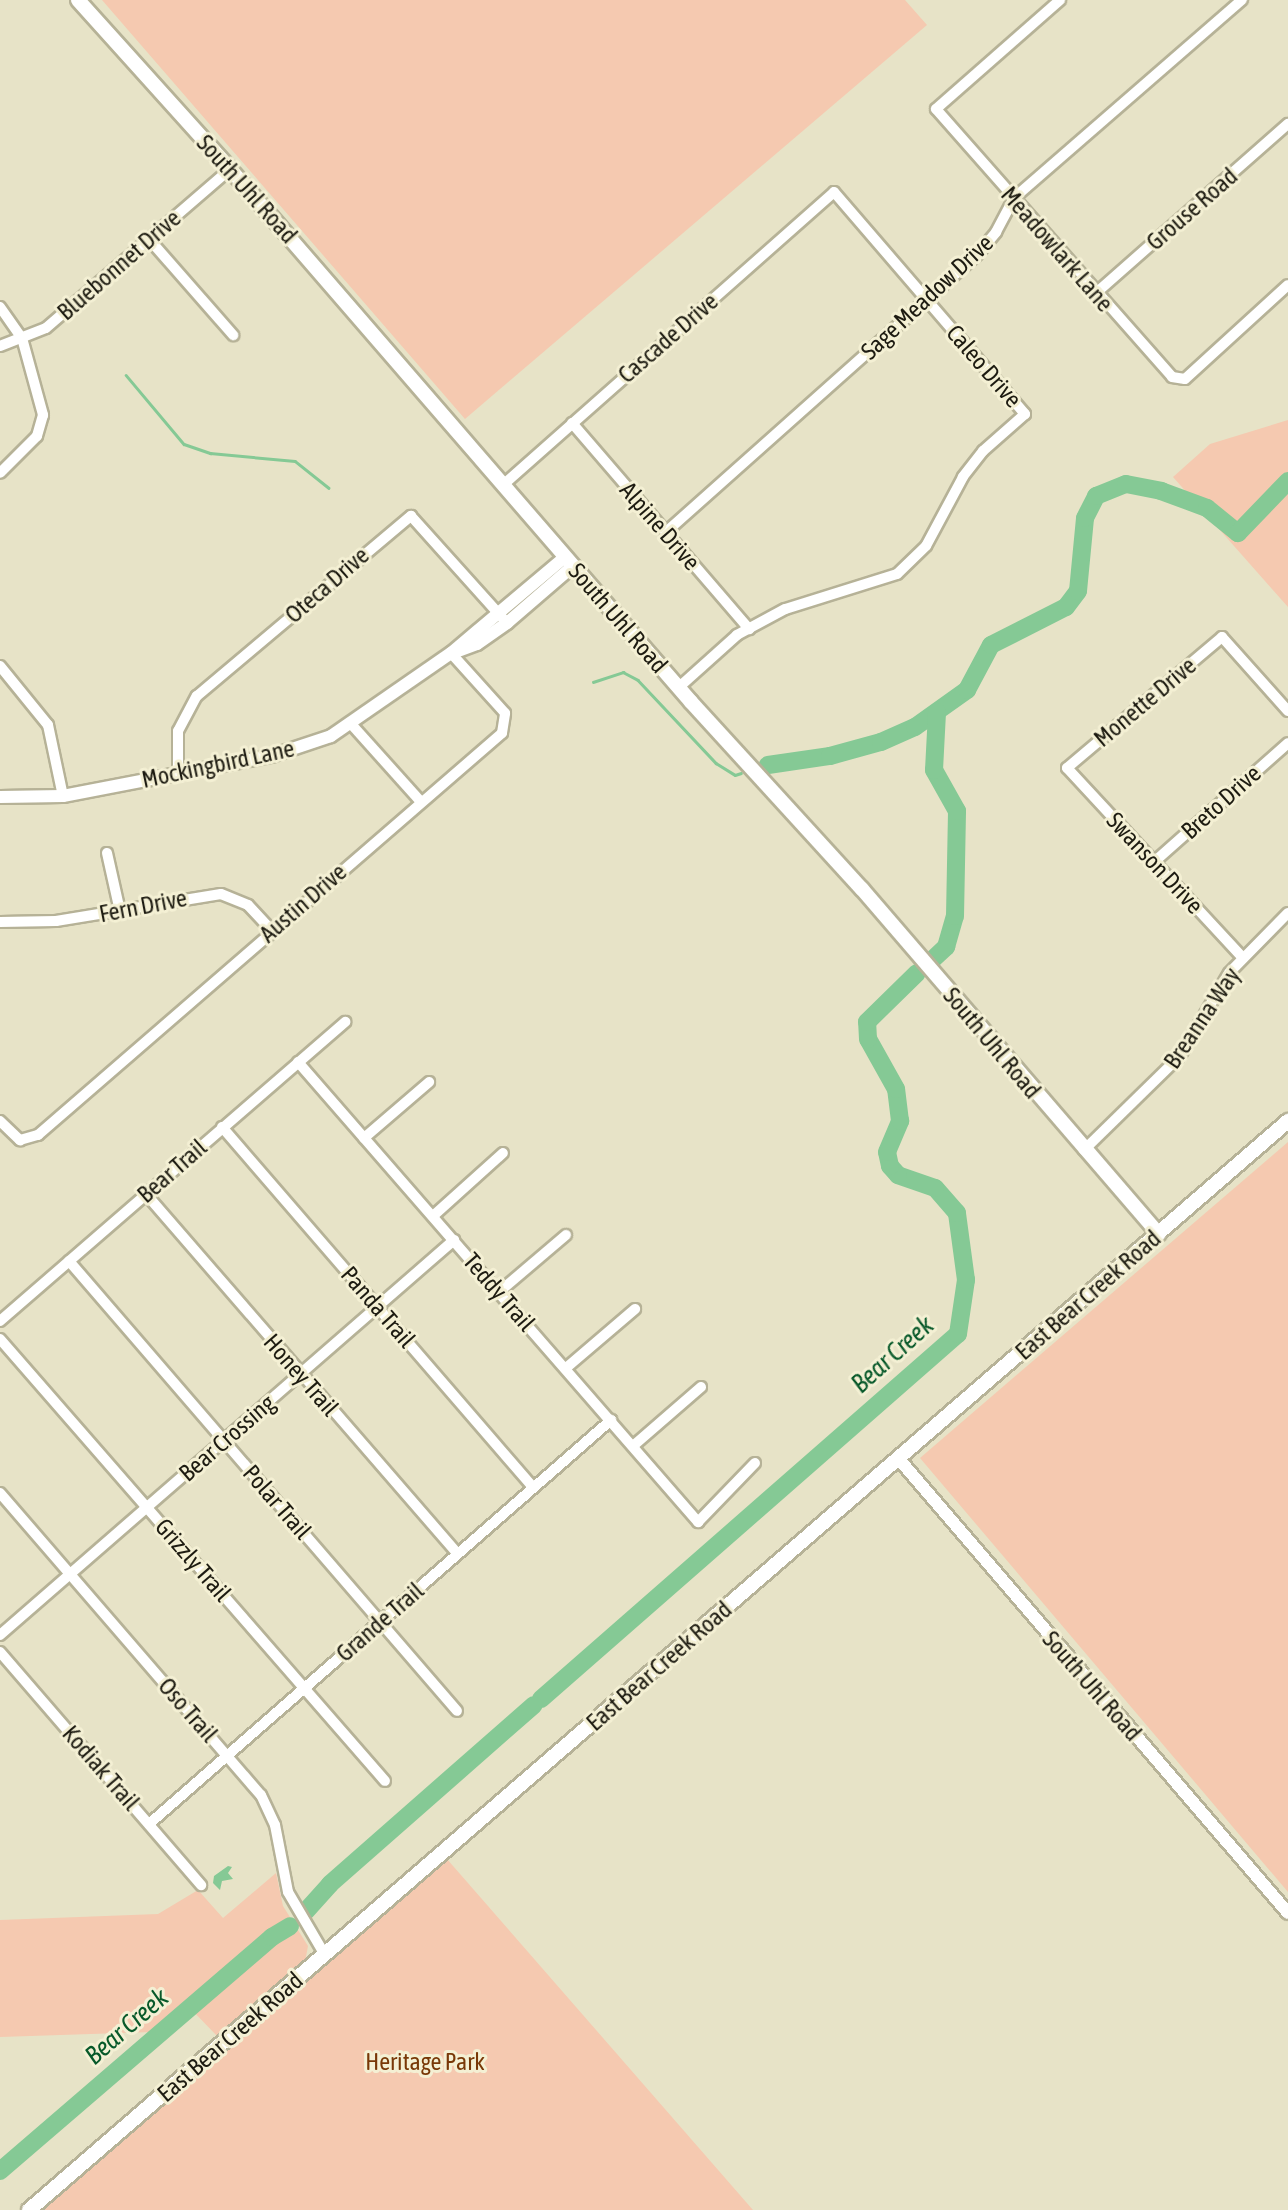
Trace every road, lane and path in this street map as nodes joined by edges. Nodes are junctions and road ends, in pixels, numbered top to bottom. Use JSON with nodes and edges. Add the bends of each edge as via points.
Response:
{"nodes":[{"id":1,"x":78,"y":0,"type":"edge"},
{"id":2,"x":1060,"y":0,"type":"edge"},
{"id":3,"x":1242,"y":0,"type":"edge"},
{"id":4,"x":1288,"y":124,"type":"edge"},
{"id":5,"x":230,"y":169,"type":"junction"},
{"id":6,"x":834,"y":191,"type":"joint"},
{"id":7,"x":1014,"y":198,"type":"junction"},
{"id":8,"x":149,"y":239,"type":"junction"},
{"id":9,"x":1288,"y":285,"type":"edge"},
{"id":10,"x":1096,"y":293,"type":"junction"},
{"id":11,"x":927,"y":300,"type":"junction"},
{"id":12,"x":0,"y":307,"type":"edge"},
{"id":13,"x":233,"y":335,"type":"dead end"},
{"id":14,"x":22,"y":338,"type":"junction"},
{"id":15,"x":0,"y":346,"type":"edge"},
{"id":16,"x":572,"y":423,"type":"junction"},
{"id":17,"x":0,"y":473,"type":"edge"},
{"id":18,"x":503,"y":485,"type":"junction"},
{"id":19,"x":666,"y":532,"type":"junction"},
{"id":20,"x":569,"y":561,"type":"junction"},
{"id":21,"x":503,"y":618,"type":"junction"},
{"id":22,"x":749,"y":629,"type":"junction"},
{"id":23,"x":451,"y":653,"type":"junction"},
{"id":24,"x":0,"y":666,"type":"edge"},
{"id":25,"x":679,"y":687,"type":"junction"},
{"id":26,"x":1288,"y":711,"type":"edge"},
{"id":27,"x":352,"y":725,"type":"junction"},
{"id":28,"x":1288,"y":743,"type":"edge"},
{"id":29,"x":1067,"y":768,"type":"joint"},
{"id":30,"x":178,"y":773,"type":"junction"},
{"id":31,"x":63,"y":796,"type":"junction"},
{"id":32,"x":0,"y":797,"type":"edge"},
{"id":33,"x":421,"y":802,"type":"junction"},
{"id":34,"x":107,"y":853,"type":"dead end"},
{"id":35,"x":1154,"y":862,"type":"junction"},
{"id":36,"x":120,"y":911,"type":"junction"},
{"id":37,"x":1288,"y":913,"type":"edge"},
{"id":38,"x":0,"y":922,"type":"edge"},
{"id":39,"x":272,"y":931,"type":"junction"},
{"id":40,"x":1243,"y":958,"type":"junction"},
{"id":41,"x":345,"y":1022,"type":"dead end"},
{"id":42,"x":298,"y":1062,"type":"junction"},
{"id":43,"x":429,"y":1082,"type":"dead end"},
{"id":44,"x":0,"y":1121,"type":"edge"},
{"id":45,"x":1288,"y":1121,"type":"edge"},
{"id":46,"x":222,"y":1128,"type":"junction"},
{"id":47,"x":364,"y":1138,"type":"junction"},
{"id":48,"x":1084,"y":1150,"type":"junction"},
{"id":49,"x":503,"y":1153,"type":"dead end"},
{"id":50,"x":146,"y":1194,"type":"junction"},
{"id":51,"x":433,"y":1216,"type":"junction"},
{"id":52,"x":1159,"y":1234,"type":"junction"},
{"id":53,"x":566,"y":1236,"type":"dead end"},
{"id":54,"x":454,"y":1240,"type":"junction"},
{"id":55,"x":69,"y":1261,"type":"junction"},
{"id":56,"x":499,"y":1292,"type":"junction"},
{"id":57,"x":378,"y":1307,"type":"junction"},
{"id":58,"x":635,"y":1309,"type":"dead end"},
{"id":59,"x":0,"y":1321,"type":"edge"},
{"id":60,"x":0,"y":1339,"type":"edge"},
{"id":61,"x":566,"y":1368,"type":"junction"},
{"id":62,"x":300,"y":1374,"type":"junction"},
{"id":63,"x":701,"y":1387,"type":"dead end"},
{"id":64,"x":611,"y":1420,"type":"junction"},
{"id":65,"x":224,"y":1441,"type":"junction"},
{"id":66,"x":633,"y":1446,"type":"junction"},
{"id":67,"x":898,"y":1458,"type":"junction"},
{"id":68,"x":755,"y":1463,"type":"dead end"},
{"id":69,"x":533,"y":1487,"type":"junction"},
{"id":70,"x":0,"y":1493,"type":"edge"},
{"id":71,"x":147,"y":1508,"type":"junction"},
{"id":72,"x":457,"y":1554,"type":"junction"},
{"id":73,"x":70,"y":1575,"type":"junction"},
{"id":74,"x":380,"y":1621,"type":"junction"},
{"id":75,"x":0,"y":1635,"type":"edge"},
{"id":76,"x":0,"y":1652,"type":"edge"},
{"id":77,"x":305,"y":1688,"type":"junction"},
{"id":78,"x":457,"y":1711,"type":"dead end"},
{"id":79,"x":227,"y":1756,"type":"junction"},
{"id":80,"x":385,"y":1781,"type":"dead end"},
{"id":81,"x":149,"y":1824,"type":"junction"},
{"id":82,"x":201,"y":1885,"type":"dead end"},
{"id":83,"x":1288,"y":1913,"type":"edge"},
{"id":84,"x":325,"y":1955,"type":"junction"},
{"id":85,"x":29,"y":2210,"type":"edge"}],
"edges":[{"from":1,"to":5,"type":"main road","name":"South Uhl Road"},
{"from":2,"to":7,"type":"street","name":"Meadowlark Lane","via":[[936,108]]},
{"from":3,"to":7,"type":"street","name":"Sage Meadow Drive"},
{"from":4,"to":10,"type":"street","name":"Grouse Road"},
{"from":5,"to":8,"type":"street","name":"Bluebonnet Drive"},
{"from":5,"to":18,"type":"main road","name":"South Uhl Road"},
{"from":6,"to":11,"type":"street","name":"Caleo Drive"},
{"from":6,"to":16,"type":"street","name":"Cascade Drive"},
{"from":7,"to":10,"type":"street","name":"Meadowlark Lane"},
{"from":7,"to":11,"type":"street","name":"Sage Meadow Drive","via":[[977,255]]},
{"from":8,"to":13,"type":"street"},
{"from":8,"to":14,"type":"street","name":"Bluebonnet Drive","via":[[46,328]]},
{"from":9,"to":10,"type":"street","name":"Meadowlark Lane","via":[[1185,379],[1172,377],[1159,366]]},
{"from":11,"to":19,"type":"street","name":"Sage Meadow Drive"},
{"from":11,"to":22,"type":"street","name":"Caleo Drive","via":[[1025,414],[963,477],[926,546],[897,574],[785,608]]},
{"from":12,"to":14,"type":"street"},
{"from":14,"to":15,"type":"street","name":"Bluebonnet Drive"},
{"from":14,"to":17,"type":"street","via":[[43,415],[37,436]]},
{"from":16,"to":18,"type":"street","name":"Cascade Drive"},
{"from":16,"to":19,"type":"street","name":"Alpine Drive"},
{"from":18,"to":20,"type":"main road","name":"South Uhl Road"},
{"from":19,"to":22,"type":"street","name":"Alpine Drive"},
{"from":20,"to":21,"type":"street","name":"Mockingbird Lane"},
{"from":20,"to":25,"type":"main road","name":"South Uhl Road"},
{"from":21,"to":23,"type":"street","name":"Mockingbird Lane"},
{"from":21,"to":30,"type":"street","name":"Oteca Drive","via":[[411,516],[197,696],[178,731]]},
{"from":22,"to":25,"type":"street"},
{"from":23,"to":27,"type":"street","name":"Mockingbird Lane"},
{"from":23,"to":33,"type":"street","name":"Austin Drive","via":[[505,713],[507,723],[502,733]]},
{"from":24,"to":31,"type":"street","via":[[48,725]]},
{"from":25,"to":48,"type":"main road","name":"South Uhl Road","via":[[862,889]]},
{"from":26,"to":29,"type":"street","name":"Monette Drive","via":[[1222,636]]},
{"from":27,"to":30,"type":"street","name":"Mockingbird Lane","via":[[271,756]]},
{"from":27,"to":33,"type":"street"},
{"from":28,"to":35,"type":"street","name":"Breto Drive"},
{"from":29,"to":35,"type":"street","name":"Swanson Drive"},
{"from":30,"to":31,"type":"street","name":"Mockingbird Lane"},
{"from":31,"to":32,"type":"street","name":"Mockingbird Lane"},
{"from":33,"to":39,"type":"street","name":"Austin Drive"},
{"from":34,"to":36,"type":"street"},
{"from":35,"to":40,"type":"street","name":"Swanson Drive"},
{"from":36,"to":38,"type":"street","name":"Fern Drive","via":[[56,921]]},
{"from":36,"to":39,"type":"street","name":"Fern Drive","via":[[221,894],[248,905]]},
{"from":37,"to":40,"type":"street","name":"Breanna Way"},
{"from":39,"to":44,"type":"street","name":"Austin Drive","via":[[29,1140],[20,1140]]},
{"from":40,"to":48,"type":"street","name":"Breanna Way","via":[[1229,973],[1180,1056]]},
{"from":41,"to":42,"type":"street","name":"Bear Trail"},
{"from":42,"to":46,"type":"street","name":"Bear Trail"},
{"from":42,"to":47,"type":"street","name":"Teddy Trail"},
{"from":43,"to":47,"type":"street"},
{"from":45,"to":52,"type":"main road","name":"East Bear Creek Road"},
{"from":46,"to":50,"type":"street","name":"Bear Trail"},
{"from":46,"to":57,"type":"street","name":"Panda Trail"},
{"from":47,"to":51,"type":"street","name":"Teddy Trail"},
{"from":48,"to":52,"type":"main road","name":"South Uhl Road"},
{"from":49,"to":51,"type":"street"},
{"from":50,"to":55,"type":"street","name":"Bear Trail"},
{"from":50,"to":62,"type":"street","name":"Honey Trail"},
{"from":51,"to":54,"type":"street","name":"Teddy Trail"},
{"from":52,"to":67,"type":"main road","name":"East Bear Creek Road"},
{"from":53,"to":56,"type":"street"},
{"from":54,"to":56,"type":"street","name":"Teddy Trail"},
{"from":54,"to":57,"type":"street","name":"Bear Crossing"},
{"from":55,"to":59,"type":"street","name":"Bear Trail"},
{"from":55,"to":65,"type":"street","name":"Polar Trail"},
{"from":56,"to":61,"type":"street","name":"Teddy Trail"},
{"from":57,"to":62,"type":"street","name":"Bear Crossing"},
{"from":57,"to":69,"type":"street","name":"Panda Trail"},
{"from":58,"to":61,"type":"street"},
{"from":60,"to":71,"type":"street","name":"Grizzly Trail"},
{"from":61,"to":64,"type":"street","name":"Teddy Trail"},
{"from":62,"to":65,"type":"street","name":"Bear Crossing"},
{"from":62,"to":72,"type":"street","name":"Honey Trail"},
{"from":63,"to":66,"type":"street"},
{"from":64,"to":66,"type":"street","name":"Teddy Trail"},
{"from":64,"to":69,"type":"street","name":"Grande Trail"},
{"from":65,"to":71,"type":"street","name":"Bear Crossing"},
{"from":65,"to":74,"type":"street","name":"Polar Trail"},
{"from":66,"to":68,"type":"street","name":"Teddy Trail","via":[[698,1522]]},
{"from":67,"to":83,"type":"street","name":"South Uhl Road"},
{"from":67,"to":84,"type":"main road","name":"East Bear Creek Road"},
{"from":69,"to":72,"type":"street","name":"Grande Trail"},
{"from":70,"to":73,"type":"street","name":"Oso Trail"},
{"from":71,"to":73,"type":"street","name":"Bear Crossing"},
{"from":71,"to":77,"type":"street","name":"Grizzly Trail"},
{"from":72,"to":74,"type":"street","name":"Grande Trail"},
{"from":73,"to":75,"type":"street","name":"Bear Crossing"},
{"from":73,"to":79,"type":"street","name":"Oso Trail"},
{"from":74,"to":77,"type":"street","name":"Grande Trail"},
{"from":74,"to":78,"type":"street","name":"Polar Trail"},
{"from":76,"to":81,"type":"street","name":"Kodiak Trail"},
{"from":77,"to":79,"type":"street","name":"Grande Trail"},
{"from":77,"to":80,"type":"street","name":"Grizzly Trail"},
{"from":79,"to":81,"type":"street","name":"Grande Trail"},
{"from":79,"to":84,"type":"street","name":"Oso Trail","via":[[261,1795],[288,1892]]},
{"from":81,"to":82,"type":"street","name":"Kodiak Trail"},
{"from":84,"to":85,"type":"main road","name":"East Bear Creek Road"}]}
